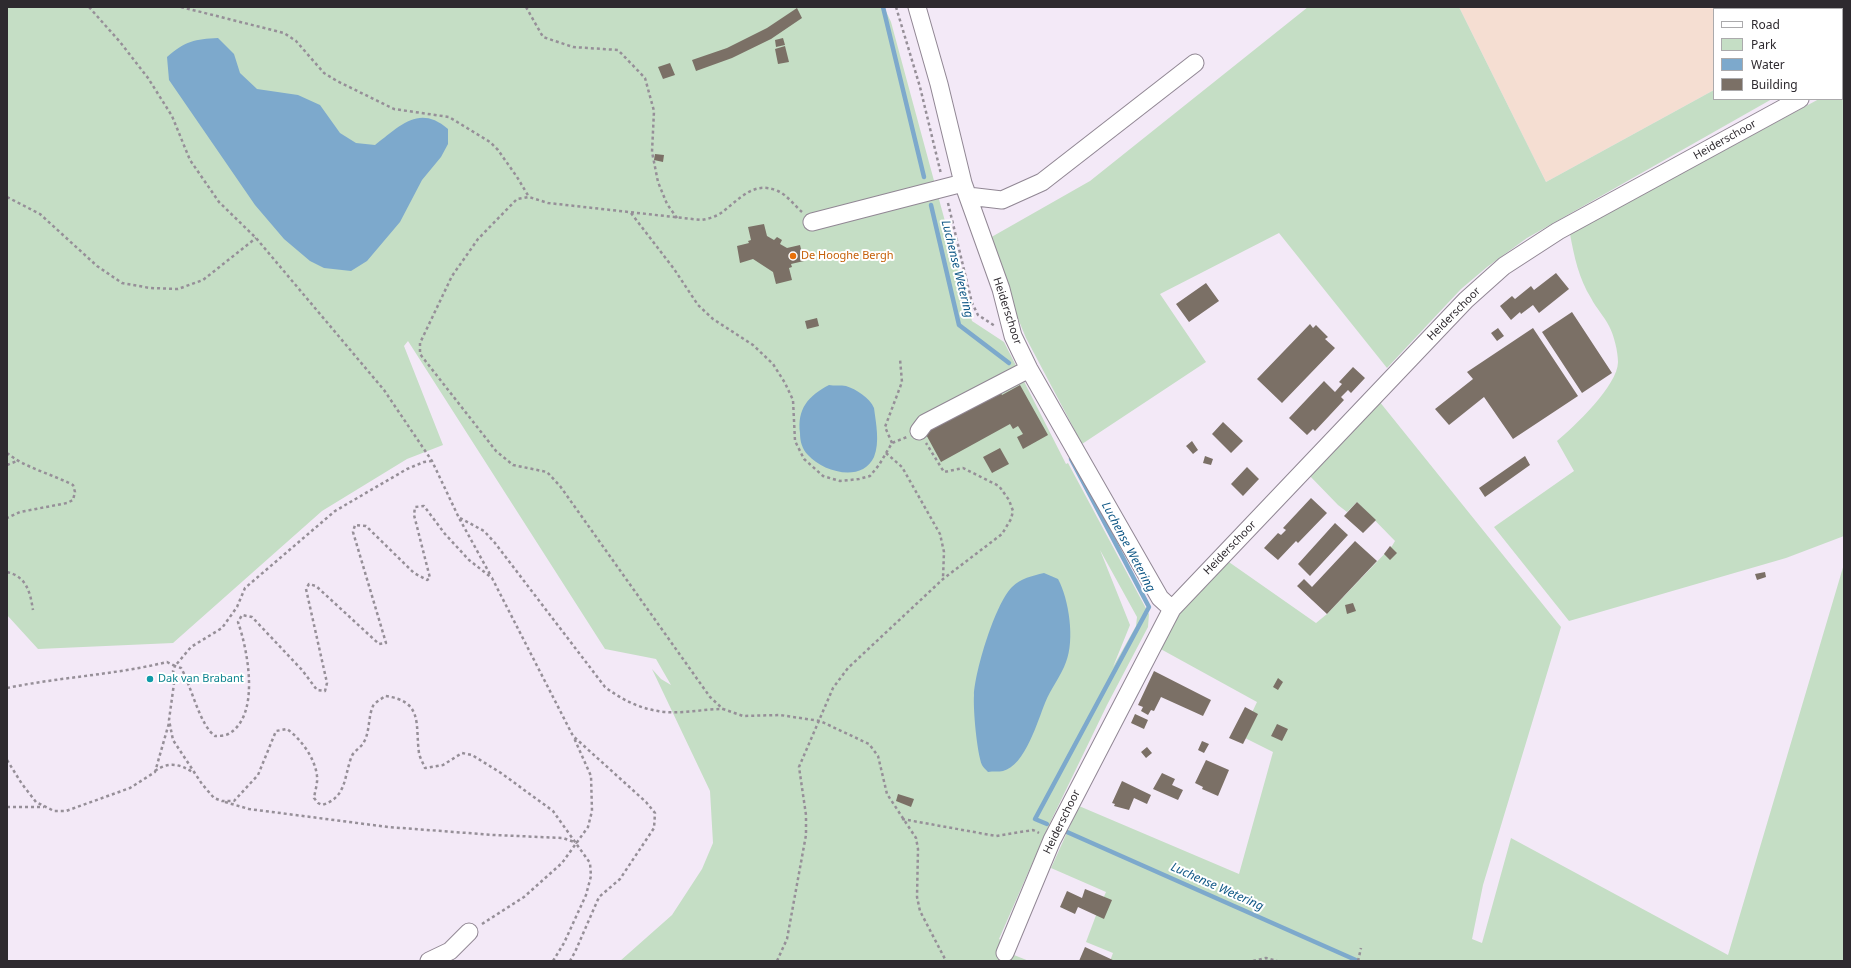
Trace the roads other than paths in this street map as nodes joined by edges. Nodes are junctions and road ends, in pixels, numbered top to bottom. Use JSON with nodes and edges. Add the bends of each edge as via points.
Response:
{"nodes":[{"id":1,"x":917,"y":7,"type":"edge"},
{"id":2,"x":1195,"y":64,"type":"dead end"},
{"id":3,"x":1798,"y":100,"type":"edge"},
{"id":4,"x":966,"y":189,"type":"junction"},
{"id":5,"x":812,"y":222,"type":"road end"},
{"id":6,"x":1029,"y":369,"type":"junction"},
{"id":7,"x":919,"y":432,"type":"road end"},
{"id":8,"x":1172,"y":609,"type":"junction"},
{"id":9,"x":469,"y":932,"type":"road end"},
{"id":10,"x":1005,"y":953,"type":"dead end"},
{"id":11,"x":450,"y":956,"type":"edge"},
{"id":12,"x":429,"y":961,"type":"edge"}],
"edges":[{"from":1,"to":4,"type":"street","name":"Heiderschoor"},
{"from":2,"to":4,"type":"street","via":[[1042,182],[1002,200]]},
{"from":3,"to":8,"type":"street","name":"Heiderschoor","via":[[1558,231],[1504,266],[1466,300]]},
{"from":4,"to":5,"type":"street"},
{"from":4,"to":6,"type":"street","name":"Heiderschoor","via":[[1001,289],[1013,336]]},
{"from":6,"to":7,"type":"street","via":[[925,423]]},
{"from":6,"to":8,"type":"street","name":"Heiderschoor","via":[[1160,598]]},
{"from":8,"to":10,"type":"street","name":"Heiderschoor","via":[[1052,840]]},
{"from":9,"to":11,"type":"street"},
{"from":11,"to":12,"type":"street"}]}
